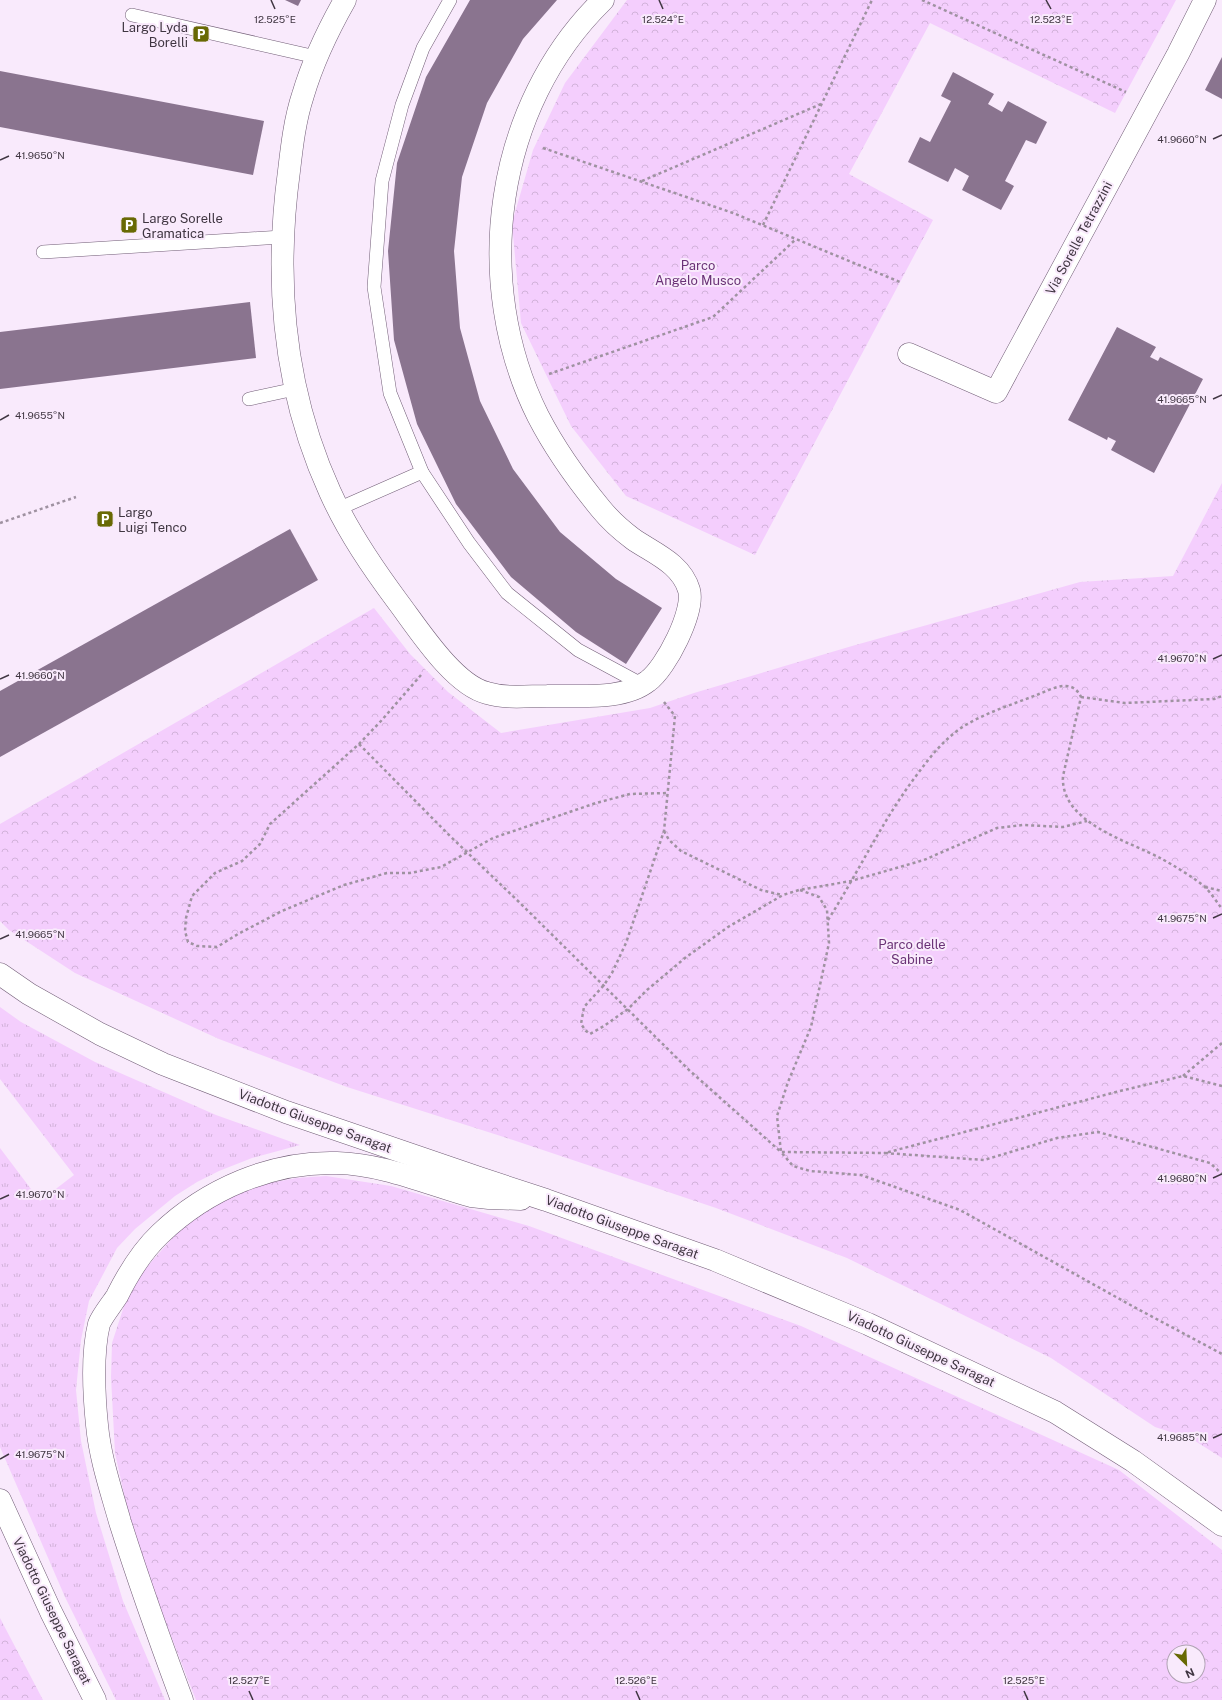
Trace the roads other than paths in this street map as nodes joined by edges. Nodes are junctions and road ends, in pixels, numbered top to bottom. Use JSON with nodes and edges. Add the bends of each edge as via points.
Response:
{"nodes":[{"id":1,"x":345,"y":0,"type":"edge"},
{"id":2,"x":450,"y":0,"type":"edge"},
{"id":3,"x":603,"y":0,"type":"edge"},
{"id":4,"x":1205,"y":0,"type":"edge"},
{"id":5,"x":132,"y":15,"type":"dead end"},
{"id":6,"x":316,"y":57,"type":"junction"},
{"id":7,"x":282,"y":237,"type":"junction"},
{"id":8,"x":42,"y":252,"type":"dead end"},
{"id":9,"x":909,"y":354,"type":"dead end"},
{"id":10,"x":295,"y":388,"type":"junction"},
{"id":11,"x":249,"y":399,"type":"dead end"},
{"id":12,"x":422,"y":472,"type":"junction"},
{"id":13,"x":338,"y":509,"type":"junction"},
{"id":14,"x":643,"y":685,"type":"junction"},
{"id":15,"x":0,"y":974,"type":"edge"},
{"id":16,"x":546,"y":1200,"type":"junction"},
{"id":17,"x":0,"y":1500,"type":"edge"},
{"id":18,"x":1222,"y":1525,"type":"edge"},
{"id":19,"x":95,"y":1700,"type":"edge"},
{"id":20,"x":182,"y":1700,"type":"edge"}],
"edges":[{"from":1,"to":6,"type":"main road"},
{"from":2,"to":12,"type":"lane","via":[[423,48],[402,105],[382,181],[374,287],[390,393]]},
{"from":3,"to":14,"type":"main road","via":[[582,22],[548,71],[531,104],[518,139],[504,194],[500,248],[501,279],[513,349],[538,415],[551,438],[604,514],[630,537],[668,560],[687,585],[691,601],[687,617],[664,664]]},
{"from":4,"to":9,"type":"main road","name":"Via Sorelle Tetrazzini","via":[[996,392]]},
{"from":5,"to":6,"type":"lane"},
{"from":6,"to":7,"type":"main road","via":[[295,126]]},
{"from":7,"to":8,"type":"lane"},
{"from":7,"to":10,"type":"main road","via":[[282,302],[286,342]]},
{"from":10,"to":11,"type":"lane"},
{"from":10,"to":13,"type":"main road","via":[[315,455]]},
{"from":12,"to":13,"type":"lane"},
{"from":12,"to":14,"type":"lane","via":[[469,543],[507,593],[578,650]]},
{"from":13,"to":14,"type":"main road","via":[[375,571],[463,682],[482,692],[502,696],[615,694]]},
{"from":15,"to":16,"type":"main road","name":"Viadotto Giuseppe Saragat","via":[[29,994],[100,1034],[170,1066],[286,1112]]},
{"from":16,"to":18,"type":"main road","name":"Viadotto Giuseppe Saragat","via":[[757,1277],[1034,1401],[1133,1460]]},
{"from":16,"to":20,"type":"main road","via":[[471,1196],[362,1165],[293,1165],[273,1169],[248,1179],[197,1205],[159,1235],[141,1257],[100,1323],[95,1360],[97,1426],[108,1482],[121,1524],[157,1634]]},
{"from":17,"to":19,"type":"main road","name":"Viadotto Giuseppe Saragat"}]}
